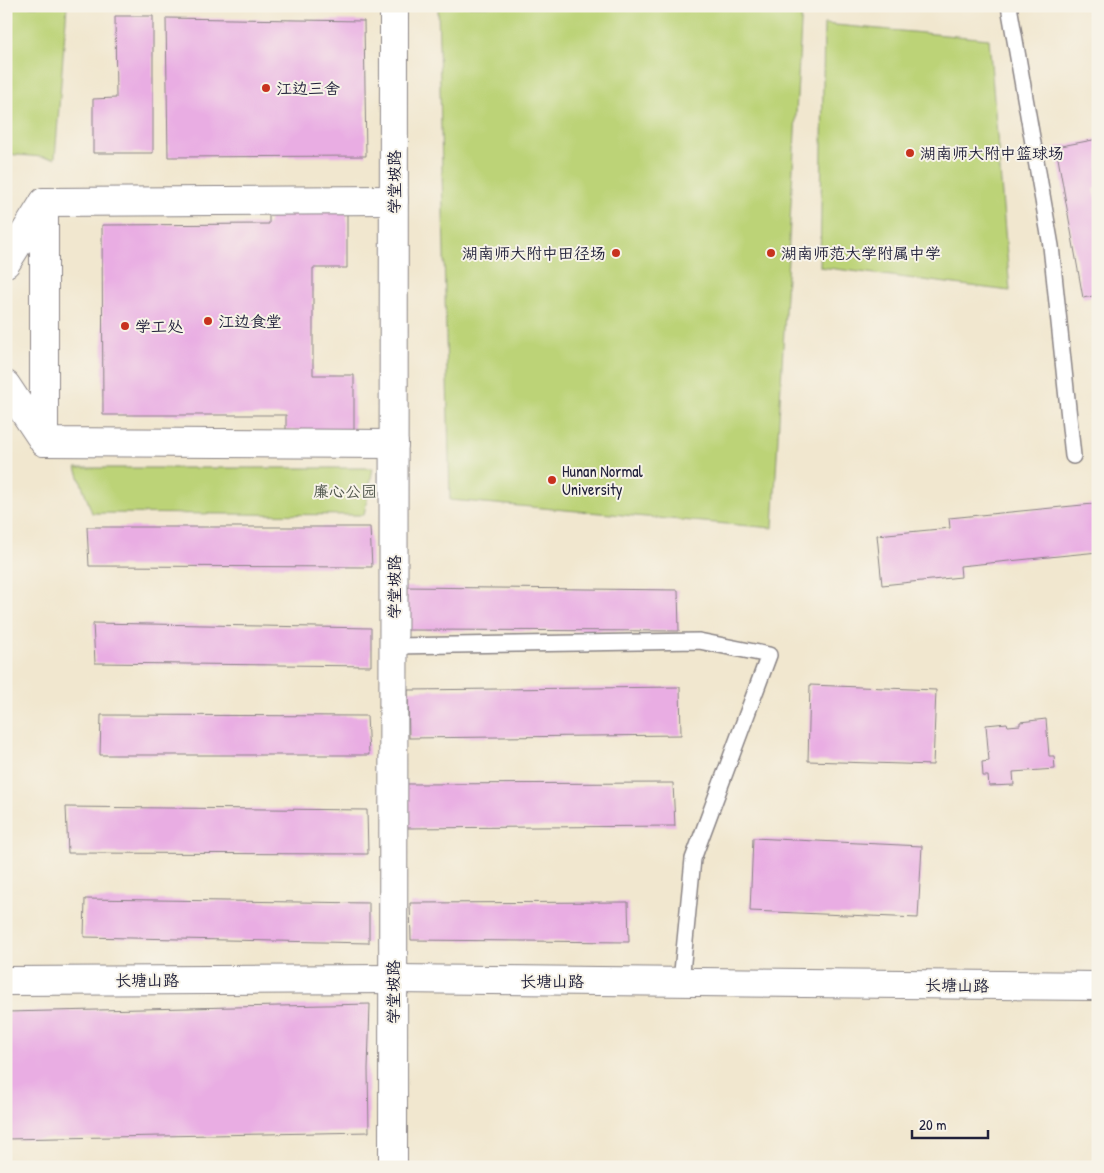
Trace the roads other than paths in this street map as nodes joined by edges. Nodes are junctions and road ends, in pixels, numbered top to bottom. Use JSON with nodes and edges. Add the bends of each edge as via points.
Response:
{"nodes":[{"id":1,"x":394,"y":6,"type":"edge"},
{"id":2,"x":1008,"y":6,"type":"edge"},
{"id":3,"x":394,"y":200,"type":"junction"},
{"id":4,"x":44,"y":202,"type":"junction"},
{"id":5,"x":6,"y":263,"type":"edge"},
{"id":6,"x":6,"y":385,"type":"edge"},
{"id":7,"x":44,"y":442,"type":"junction"},
{"id":8,"x":394,"y":444,"type":"junction"},
{"id":9,"x":1073,"y":456,"type":"dead end"},
{"id":10,"x":394,"y":646,"type":"junction"},
{"id":11,"x":394,"y":979,"type":"junction"},
{"id":12,"x":6,"y":981,"type":"edge"},
{"id":13,"x":681,"y":982,"type":"junction"},
{"id":14,"x":1098,"y":986,"type":"edge"},
{"id":15,"x":393,"y":1167,"type":"edge"}],
"edges":[{"from":1,"to":3,"type":"street","name":"学堂坡路"},
{"from":2,"to":9,"type":"lane","via":[[1051,246]]},
{"from":3,"to":4,"type":"street"},
{"from":3,"to":8,"type":"street","name":"学堂坡路"},
{"from":4,"to":5,"type":"street"},
{"from":4,"to":7,"type":"street"},
{"from":6,"to":7,"type":"street"},
{"from":7,"to":8,"type":"street"},
{"from":8,"to":10,"type":"street","name":"学堂坡路"},
{"from":10,"to":11,"type":"street","name":"学堂坡路"},
{"from":10,"to":13,"type":"lane","via":[[700,641],[768,655],[693,859]]},
{"from":11,"to":12,"type":"street","name":"长塘山路"},
{"from":11,"to":13,"type":"street","name":"长塘山路"},
{"from":11,"to":15,"type":"street","name":"学堂坡路"},
{"from":13,"to":14,"type":"street","name":"长塘山路"}]}
